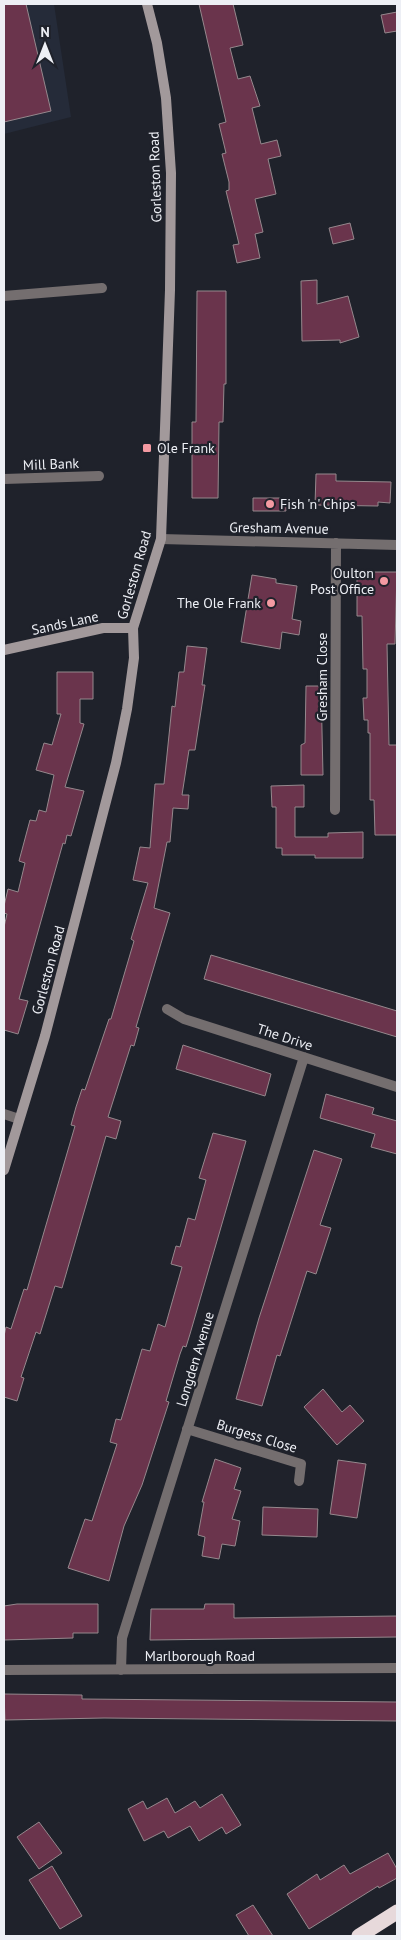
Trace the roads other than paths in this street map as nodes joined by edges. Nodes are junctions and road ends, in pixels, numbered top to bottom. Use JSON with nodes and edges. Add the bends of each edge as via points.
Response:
{"nodes":[{"id":1,"x":147,"y":4,"type":"edge"},
{"id":2,"x":102,"y":288,"type":"dead end"},
{"id":3,"x":4,"y":296,"type":"edge"},
{"id":4,"x":99,"y":476,"type":"dead end"},
{"id":5,"x":4,"y":479,"type":"edge"},
{"id":6,"x":161,"y":540,"type":"junction"},
{"id":7,"x":336,"y":543,"type":"junction"},
{"id":8,"x":397,"y":545,"type":"edge"},
{"id":9,"x":133,"y":628,"type":"junction"},
{"id":10,"x":4,"y":650,"type":"edge"},
{"id":11,"x":335,"y":810,"type":"dead end"},
{"id":12,"x":167,"y":1008,"type":"dead end"},
{"id":13,"x":304,"y":1057,"type":"junction"},
{"id":14,"x":397,"y":1087,"type":"edge"},
{"id":15,"x":4,"y":1114,"type":"edge"},
{"id":16,"x":19,"y":1119,"type":"junction"},
{"id":17,"x":4,"y":1170,"type":"edge"},
{"id":18,"x":187,"y":1429,"type":"junction"},
{"id":19,"x":299,"y":1481,"type":"dead end"},
{"id":20,"x":397,"y":1668,"type":"edge"},
{"id":21,"x":4,"y":1670,"type":"edge"},
{"id":22,"x":122,"y":1670,"type":"junction"},
{"id":23,"x":396,"y":1916,"type":"edge"},
{"id":24,"x":359,"y":1936,"type":"edge"}],
"edges":[{"from":1,"to":6,"type":"main road","name":"Gorleston Road","via":[[166,98],[171,173]]},
{"from":2,"to":3,"type":"street"},
{"from":4,"to":5,"type":"street","name":"Mill Bank"},
{"from":6,"to":7,"type":"street","name":"Gresham Avenue"},
{"from":6,"to":9,"type":"main road","name":"Gorleston Road"},
{"from":7,"to":8,"type":"street","name":"Gresham Avenue"},
{"from":7,"to":11,"type":"street","name":"Gresham Close"},
{"from":9,"to":10,"type":"main road","name":"Sands Lane","via":[[104,628]]},
{"from":9,"to":16,"type":"main road","name":"Gorleston Road","via":[[134,658],[116,763],[50,1019]]},
{"from":12,"to":13,"type":"street","name":"The Drive","via":[[184,1019]]},
{"from":13,"to":14,"type":"street","name":"The Drive"},
{"from":13,"to":18,"type":"street","name":"Longden Avenue"},
{"from":15,"to":16,"type":"street"},
{"from":16,"to":17,"type":"main road","name":"Gorleston Road"},
{"from":18,"to":19,"type":"street","name":"Burgess Close","via":[[301,1464]]},
{"from":18,"to":22,"type":"street","name":"Longden Avenue","via":[[122,1638]]},
{"from":20,"to":22,"type":"street","name":"Marlborough Road"},
{"from":21,"to":22,"type":"street","name":"Marlborough Road"},
{"from":23,"to":24,"type":"highway"}]}
